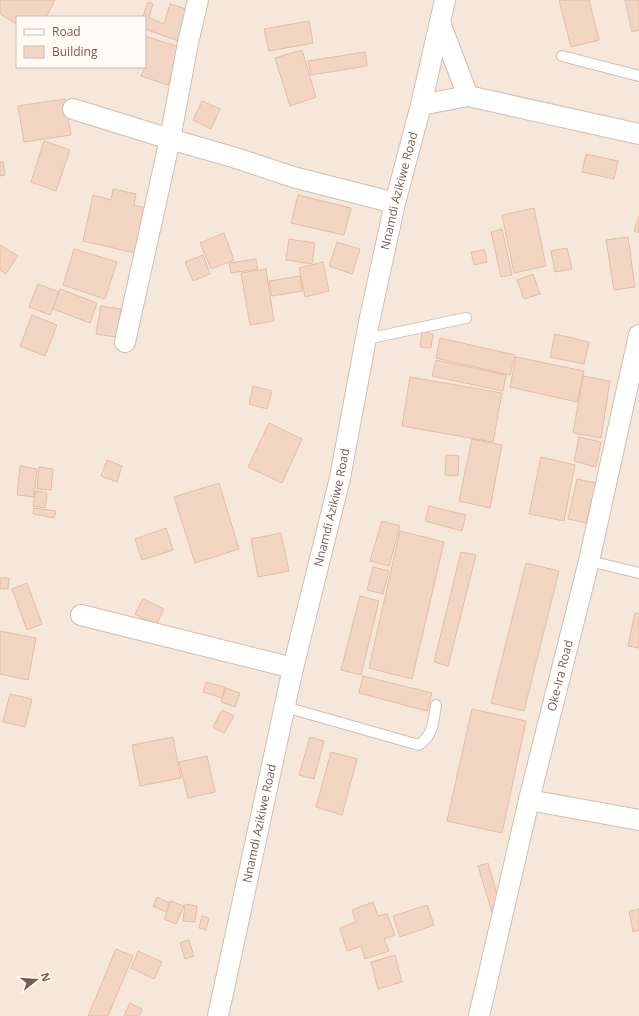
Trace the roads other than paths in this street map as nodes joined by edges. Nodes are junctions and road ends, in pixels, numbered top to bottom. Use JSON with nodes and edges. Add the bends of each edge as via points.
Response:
{"nodes":[{"id":1,"x":198,"y":0,"type":"edge"},
{"id":2,"x":445,"y":0,"type":"edge"},
{"id":3,"x":440,"y":23,"type":"junction"},
{"id":4,"x":562,"y":56,"type":"dead end"},
{"id":5,"x":639,"y":76,"type":"edge"},
{"id":6,"x":468,"y":96,"type":"junction"},
{"id":7,"x":421,"y":105,"type":"junction"},
{"id":8,"x":73,"y":109,"type":"dead end"},
{"id":9,"x":639,"y":134,"type":"edge"},
{"id":10,"x":170,"y":140,"type":"junction"},
{"id":11,"x":395,"y":203,"type":"junction"},
{"id":12,"x":466,"y":318,"type":"dead end"},
{"id":13,"x":639,"y":335,"type":"edge"},
{"id":14,"x":366,"y":339,"type":"junction"},
{"id":15,"x":125,"y":342,"type":"dead end"},
{"id":16,"x":589,"y":561,"type":"junction"},
{"id":17,"x":639,"y":573,"type":"edge"},
{"id":18,"x":81,"y":615,"type":"dead end"},
{"id":19,"x":292,"y":668,"type":"junction"},
{"id":20,"x":436,"y":705,"type":"dead end"},
{"id":21,"x":284,"y":707,"type":"junction"},
{"id":22,"x":530,"y":800,"type":"junction"},
{"id":23,"x":639,"y":820,"type":"edge"},
{"id":24,"x":218,"y":1016,"type":"edge"},
{"id":25,"x":479,"y":1016,"type":"edge"}],
"edges":[{"from":1,"to":10,"type":"street"},
{"from":2,"to":3,"type":"street","name":"Nnamdi Azikiwe Road"},
{"from":3,"to":6,"type":"street"},
{"from":3,"to":7,"type":"street","name":"Nnamdi Azikiwe Road"},
{"from":4,"to":5,"type":"lane"},
{"from":6,"to":7,"type":"street"},
{"from":6,"to":9,"type":"street"},
{"from":7,"to":11,"type":"street","name":"Nnamdi Azikiwe Road"},
{"from":8,"to":10,"type":"street"},
{"from":10,"to":11,"type":"street","via":[[293,177]]},
{"from":10,"to":15,"type":"street"},
{"from":11,"to":14,"type":"street","name":"Nnamdi Azikiwe Road"},
{"from":12,"to":14,"type":"lane"},
{"from":13,"to":16,"type":"street","name":"Oke-Ira Road"},
{"from":14,"to":19,"type":"street","name":"Nnamdi Azikiwe Road","via":[[340,478]]},
{"from":16,"to":17,"type":"lane"},
{"from":16,"to":22,"type":"street","name":"Oke-Ira Road"},
{"from":18,"to":19,"type":"street"},
{"from":19,"to":21,"type":"street","name":"Nnamdi Azikiwe Road"},
{"from":20,"to":21,"type":"lane","via":[[432,728],[427,739],[419,744]]},
{"from":21,"to":24,"type":"street","name":"Nnamdi Azikiwe Road"},
{"from":22,"to":23,"type":"street"},
{"from":22,"to":25,"type":"street","name":"Oke-Ira Road"}]}
